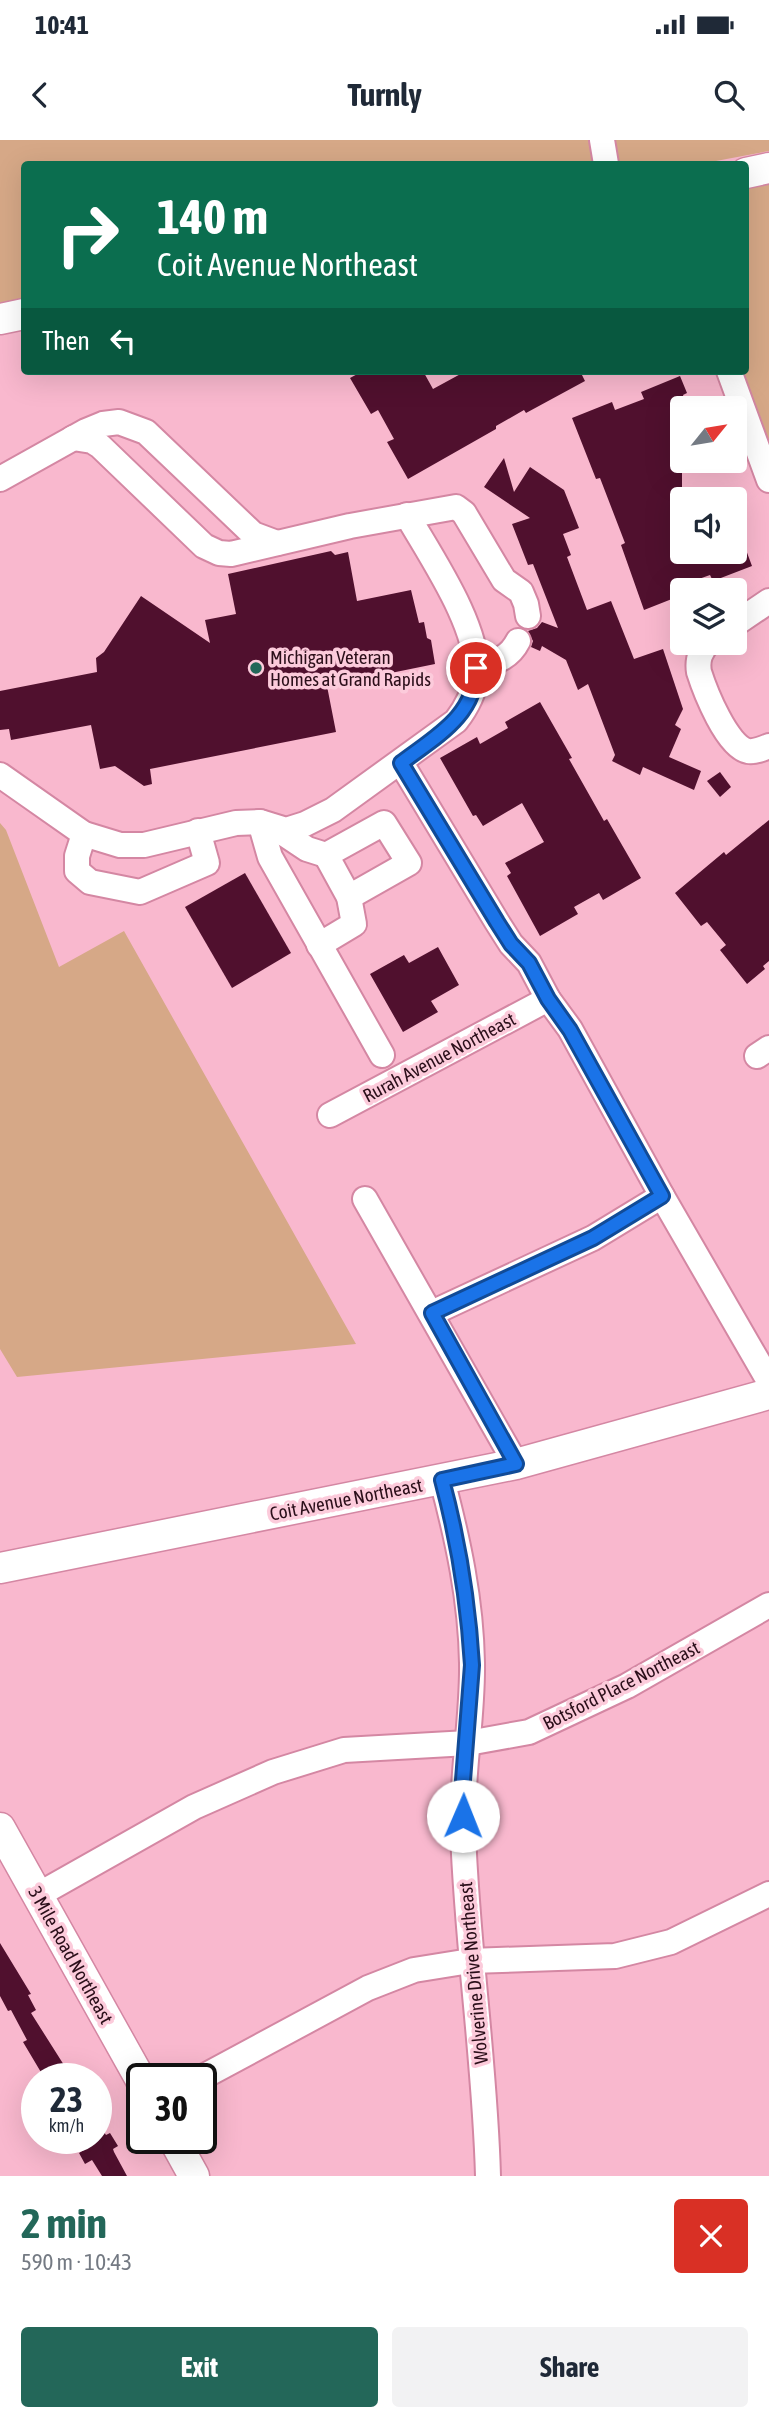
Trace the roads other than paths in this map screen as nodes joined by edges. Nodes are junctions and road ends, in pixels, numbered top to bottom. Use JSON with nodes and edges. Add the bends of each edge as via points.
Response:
{"nodes":[{"id":1,"x":602,"y":140,"type":"edge"},
{"id":2,"x":606,"y":161,"type":"edge"},
{"id":3,"x":769,"y":168,"type":"edge"},
{"id":4,"x":749,"y":172,"type":"edge"},
{"id":5,"x":21,"y":315,"type":"edge"},
{"id":6,"x":0,"y":319,"type":"edge"},
{"id":7,"x":730,"y":375,"type":"edge"},
{"id":8,"x":73,"y":438,"type":"junction"},
{"id":9,"x":0,"y":479,"type":"edge"},
{"id":10,"x":769,"y":480,"type":"edge"},
{"id":11,"x":407,"y":515,"type":"junction"},
{"id":12,"x":277,"y":543,"type":"junction"},
{"id":13,"x":769,"y":601,"type":"edge"},
{"id":14,"x":528,"y":616,"type":"dead end"},
{"id":15,"x":747,"y":616,"type":"edge"},
{"id":16,"x":518,"y":641,"type":"dead end"},
{"id":17,"x":701,"y":655,"type":"edge"},
{"id":18,"x":476,"y":668,"type":"junction"},
{"id":19,"x":769,"y":746,"type":"edge"},
{"id":20,"x":401,"y":763,"type":"junction"},
{"id":21,"x":0,"y":775,"type":"edge"},
{"id":22,"x":269,"y":825,"type":"junction"},
{"id":23,"x":198,"y":831,"type":"junction"},
{"id":24,"x":84,"y":834,"type":"junction"},
{"id":25,"x":327,"y":855,"type":"junction"},
{"id":26,"x":349,"y":897,"type":"junction"},
{"id":27,"x":319,"y":945,"type":"junction"},
{"id":28,"x":548,"y":999,"type":"junction"},
{"id":29,"x":382,"y":1055,"type":"dead end"},
{"id":30,"x":330,"y":1115,"type":"dead end"},
{"id":31,"x":662,"y":1196,"type":"junction"},
{"id":32,"x":365,"y":1199,"type":"dead end"},
{"id":33,"x":432,"y":1313,"type":"junction"},
{"id":34,"x":769,"y":1381,"type":"edge"},
{"id":35,"x":769,"y":1394,"type":"edge"},
{"id":36,"x":516,"y":1464,"type":"junction"},
{"id":37,"x":442,"y":1480,"type":"junction"},
{"id":38,"x":0,"y":1568,"type":"edge"},
{"id":39,"x":769,"y":1605,"type":"edge"},
{"id":40,"x":468,"y":1743,"type":"junction"},
{"id":41,"x":0,"y":1828,"type":"edge"},
{"id":42,"x":769,"y":1894,"type":"edge"},
{"id":43,"x":38,"y":1895,"type":"junction"},
{"id":44,"x":470,"y":1961,"type":"junction"},
{"id":45,"x":131,"y":2063,"type":"edge"},
{"id":46,"x":217,"y":2069,"type":"edge"},
{"id":47,"x":182,"y":2154,"type":"edge"},
{"id":48,"x":194,"y":2176,"type":"edge"},
{"id":49,"x":488,"y":2176,"type":"edge"}],
"edges":[{"from":1,"to":2,"type":"street"},
{"from":3,"to":4,"type":"main road"},
{"from":5,"to":6,"type":"main road"},
{"from":7,"to":10,"type":"street"},
{"from":8,"to":9,"type":"street"},
{"from":8,"to":12,"type":"street","via":[[100,446],[211,551],[232,554]]},
{"from":8,"to":12,"type":"street","via":[[119,422],[146,432],[253,534]]},
{"from":11,"to":12,"type":"street"},
{"from":11,"to":14,"type":"street","via":[[459,508],[504,580],[521,592]]},
{"from":11,"to":18,"type":"street","via":[[461,610]]},
{"from":13,"to":15,"type":"street"},
{"from":16,"to":18,"type":"street","via":[[503,659]]},
{"from":17,"to":19,"type":"street","via":[[699,672],[732,740],[745,750]]},
{"from":18,"to":20,"type":"street","via":[[474,687],[462,714]]},
{"from":20,"to":22,"type":"street","via":[[318,818],[294,828]]},
{"from":20,"to":28,"type":"street"},
{"from":21,"to":24,"type":"street"},
{"from":22,"to":23,"type":"street","via":[[236,823]]},
{"from":22,"to":25,"type":"street","via":[[307,849]]},
{"from":22,"to":27,"type":"street","via":[[270,857]]},
{"from":23,"to":24,"type":"street","via":[[133,846]]},
{"from":23,"to":24,"type":"street","via":[[207,863],[140,892],[90,882],[77,871],[76,856]]},
{"from":25,"to":26,"type":"street"},
{"from":25,"to":26,"type":"street","via":[[384,823],[409,863]]},
{"from":26,"to":27,"type":"street","via":[[354,924]]},
{"from":27,"to":29,"type":"street"},
{"from":28,"to":30,"type":"street","name":"Rurah Avenue Northeast"},
{"from":28,"to":31,"type":"street","via":[[570,1030]]},
{"from":31,"to":33,"type":"street","via":[[593,1238]]},
{"from":31,"to":34,"type":"street"},
{"from":32,"to":33,"type":"street"},
{"from":33,"to":36,"type":"street"},
{"from":35,"to":36,"type":"main road","name":"Coit Avenue Northeast"},
{"from":36,"to":37,"type":"main road","name":"Coit Avenue Northeast"},
{"from":37,"to":38,"type":"main road","name":"Coit Avenue Northeast"},
{"from":37,"to":40,"type":"street","name":"Wolverine Drive Northeast","via":[[468,1601],[472,1665]]},
{"from":39,"to":40,"type":"street","name":"Botsford Place Northeast","via":[[627,1686],[529,1732]]},
{"from":40,"to":43,"type":"street","name":"Botsford Place Northeast","via":[[344,1750],[273,1772],[194,1807]]},
{"from":40,"to":44,"type":"street","name":"Wolverine Drive Northeast","via":[[462,1793]]},
{"from":41,"to":43,"type":"main road","name":"3 Mile Road Northeast"},
{"from":42,"to":44,"type":"street","via":[[671,1942],[615,1956]]},
{"from":43,"to":45,"type":"main road","name":"3 Mile Road Northeast"},
{"from":44,"to":46,"type":"street","via":[[414,1970],[368,1988]]},
{"from":44,"to":49,"type":"street","name":"Wolverine Drive Northeast"},
{"from":47,"to":48,"type":"main road"}]}
